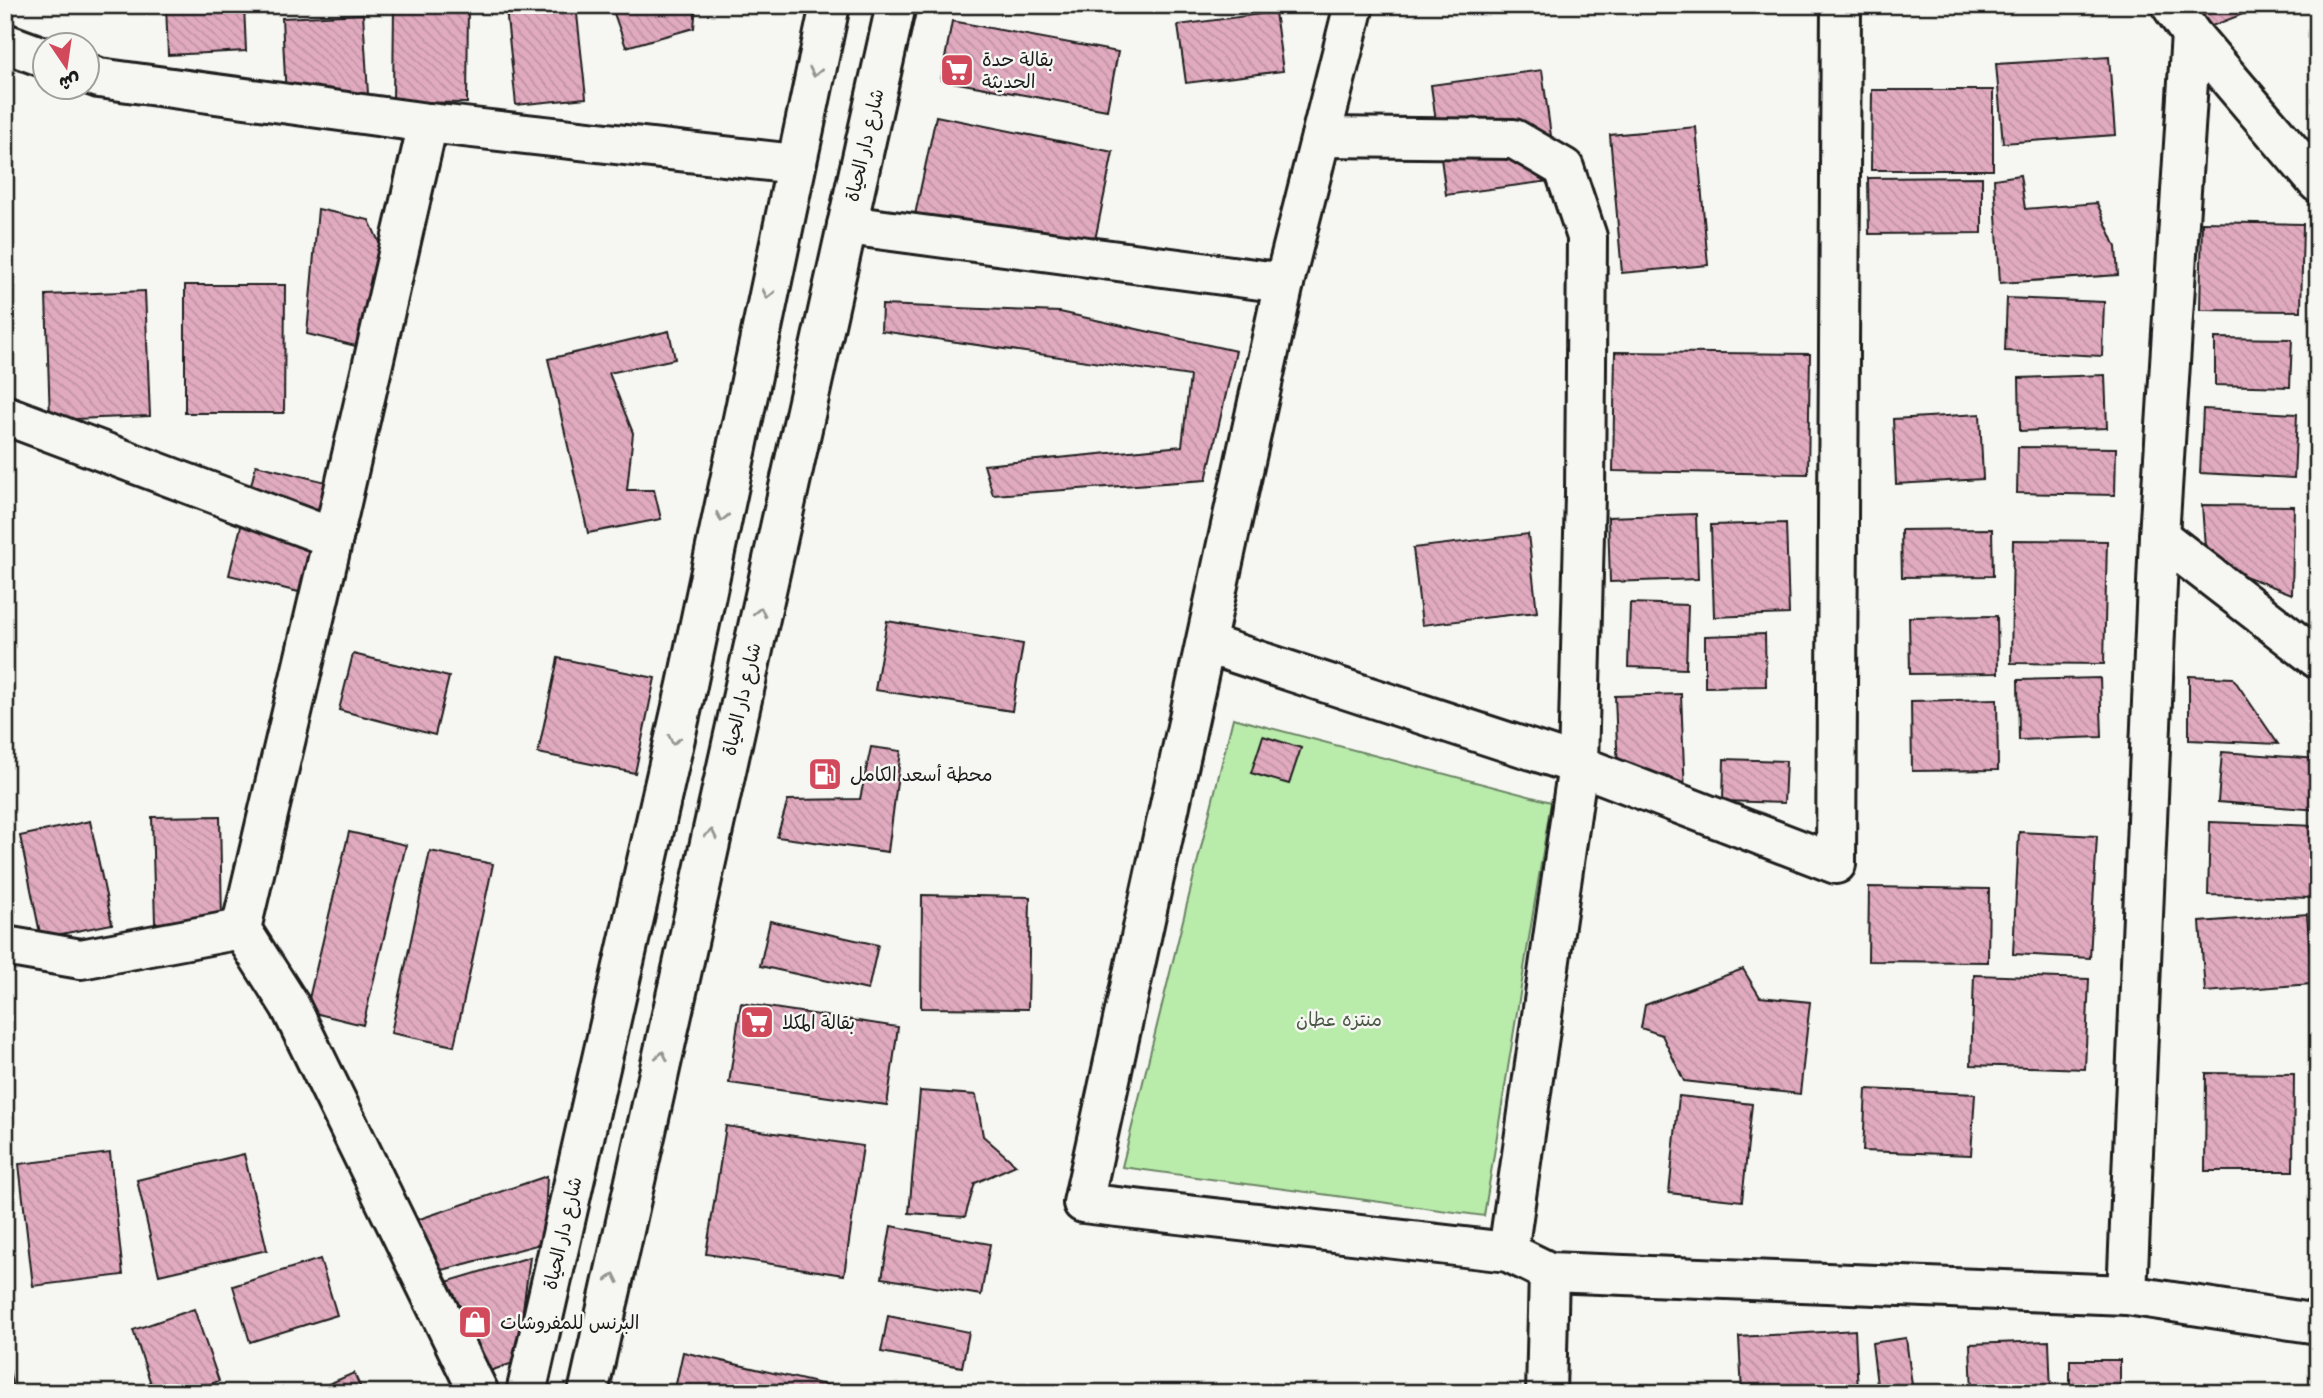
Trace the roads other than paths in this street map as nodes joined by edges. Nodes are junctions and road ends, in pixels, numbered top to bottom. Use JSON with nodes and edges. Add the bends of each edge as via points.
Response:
{"nodes":[{"id":1,"x":830,"y":5,"type":"edge"},
{"id":2,"x":896,"y":5,"type":"edge"},
{"id":3,"x":1354,"y":5,"type":"edge"},
{"id":4,"x":1841,"y":5,"type":"edge"},
{"id":5,"x":2181,"y":20,"type":"edge"},
{"id":6,"x":5,"y":43,"type":"edge"},
{"id":7,"x":32,"y":53,"type":"edge"},
{"id":8,"x":102,"y":78,"type":"edge"},
{"id":9,"x":428,"y":123,"type":"junction"},
{"id":10,"x":1321,"y":137,"type":"junction"},
{"id":11,"x":795,"y":164,"type":"junction"},
{"id":12,"x":2318,"y":184,"type":"edge"},
{"id":13,"x":847,"y":225,"type":"junction"},
{"id":14,"x":1284,"y":283,"type":"junction"},
{"id":15,"x":5,"y":415,"type":"edge"},
{"id":16,"x":2159,"y":536,"type":"junction"},
{"id":17,"x":334,"y":538,"type":"junction"},
{"id":18,"x":1207,"y":644,"type":"junction"},
{"id":19,"x":2318,"y":659,"type":"edge"},
{"id":20,"x":687,"y":685,"type":"junction"},
{"id":21,"x":741,"y":696,"type":"junction"},
{"id":22,"x":1578,"y":765,"type":"junction"},
{"id":23,"x":241,"y":929,"type":"junction"},
{"id":24,"x":5,"y":946,"type":"edge"},
{"id":25,"x":1508,"y":1252,"type":"junction"},
{"id":26,"x":1549,"y":1272,"type":"junction"},
{"id":27,"x":2127,"y":1295,"type":"junction"},
{"id":28,"x":2318,"y":1324,"type":"edge"},
{"id":29,"x":479,"y":1393,"type":"edge"},
{"id":30,"x":526,"y":1393,"type":"edge"},
{"id":31,"x":588,"y":1393,"type":"edge"},
{"id":32,"x":1546,"y":1393,"type":"edge"}],
"edges":[{"from":1,"to":11,"type":"street","name":"شارع دار الحياة","one_way":true},
{"from":2,"to":13,"type":"street","name":"شارع دار الحياة"},
{"from":3,"to":10,"type":"street"},
{"from":4,"to":22,"type":"street","via":[[1836,864]]},
{"from":5,"to":12,"type":"street"},
{"from":5,"to":16,"type":"street"},
{"from":6,"to":7,"type":"street"},
{"from":8,"to":9,"type":"street"},
{"from":9,"to":11,"type":"street"},
{"from":9,"to":17,"type":"street"},
{"from":10,"to":14,"type":"street"},
{"from":10,"to":22,"type":"street","via":[[1514,139],[1564,168],[1587,237]]},
{"from":11,"to":20,"type":"street","name":"شارع دار الحياة","one_way":true},
{"from":13,"to":14,"type":"street"},
{"from":21,"to":13,"type":"street","name":"شارع دار الحياة","one_way":true},
{"from":14,"to":18,"type":"street"},
{"from":15,"to":17,"type":"street"},
{"from":16,"to":19,"type":"street"},
{"from":16,"to":27,"type":"street"},
{"from":17,"to":23,"type":"street"},
{"from":18,"to":22,"type":"street"},
{"from":18,"to":25,"type":"street","via":[[1083,1203]]},
{"from":20,"to":21,"type":"street"},
{"from":20,"to":30,"type":"street","name":"شارع دار الحياة","one_way":true},
{"from":31,"to":21,"type":"street","name":"شارع دار الحياة","one_way":true},
{"from":22,"to":25,"type":"street"},
{"from":23,"to":24,"type":"street","via":[[81,959]]},
{"from":23,"to":29,"type":"street","via":[[290,1006]]},
{"from":25,"to":26,"type":"street"},
{"from":26,"to":27,"type":"street"},
{"from":26,"to":32,"type":"street"},
{"from":27,"to":28,"type":"street"}]}
